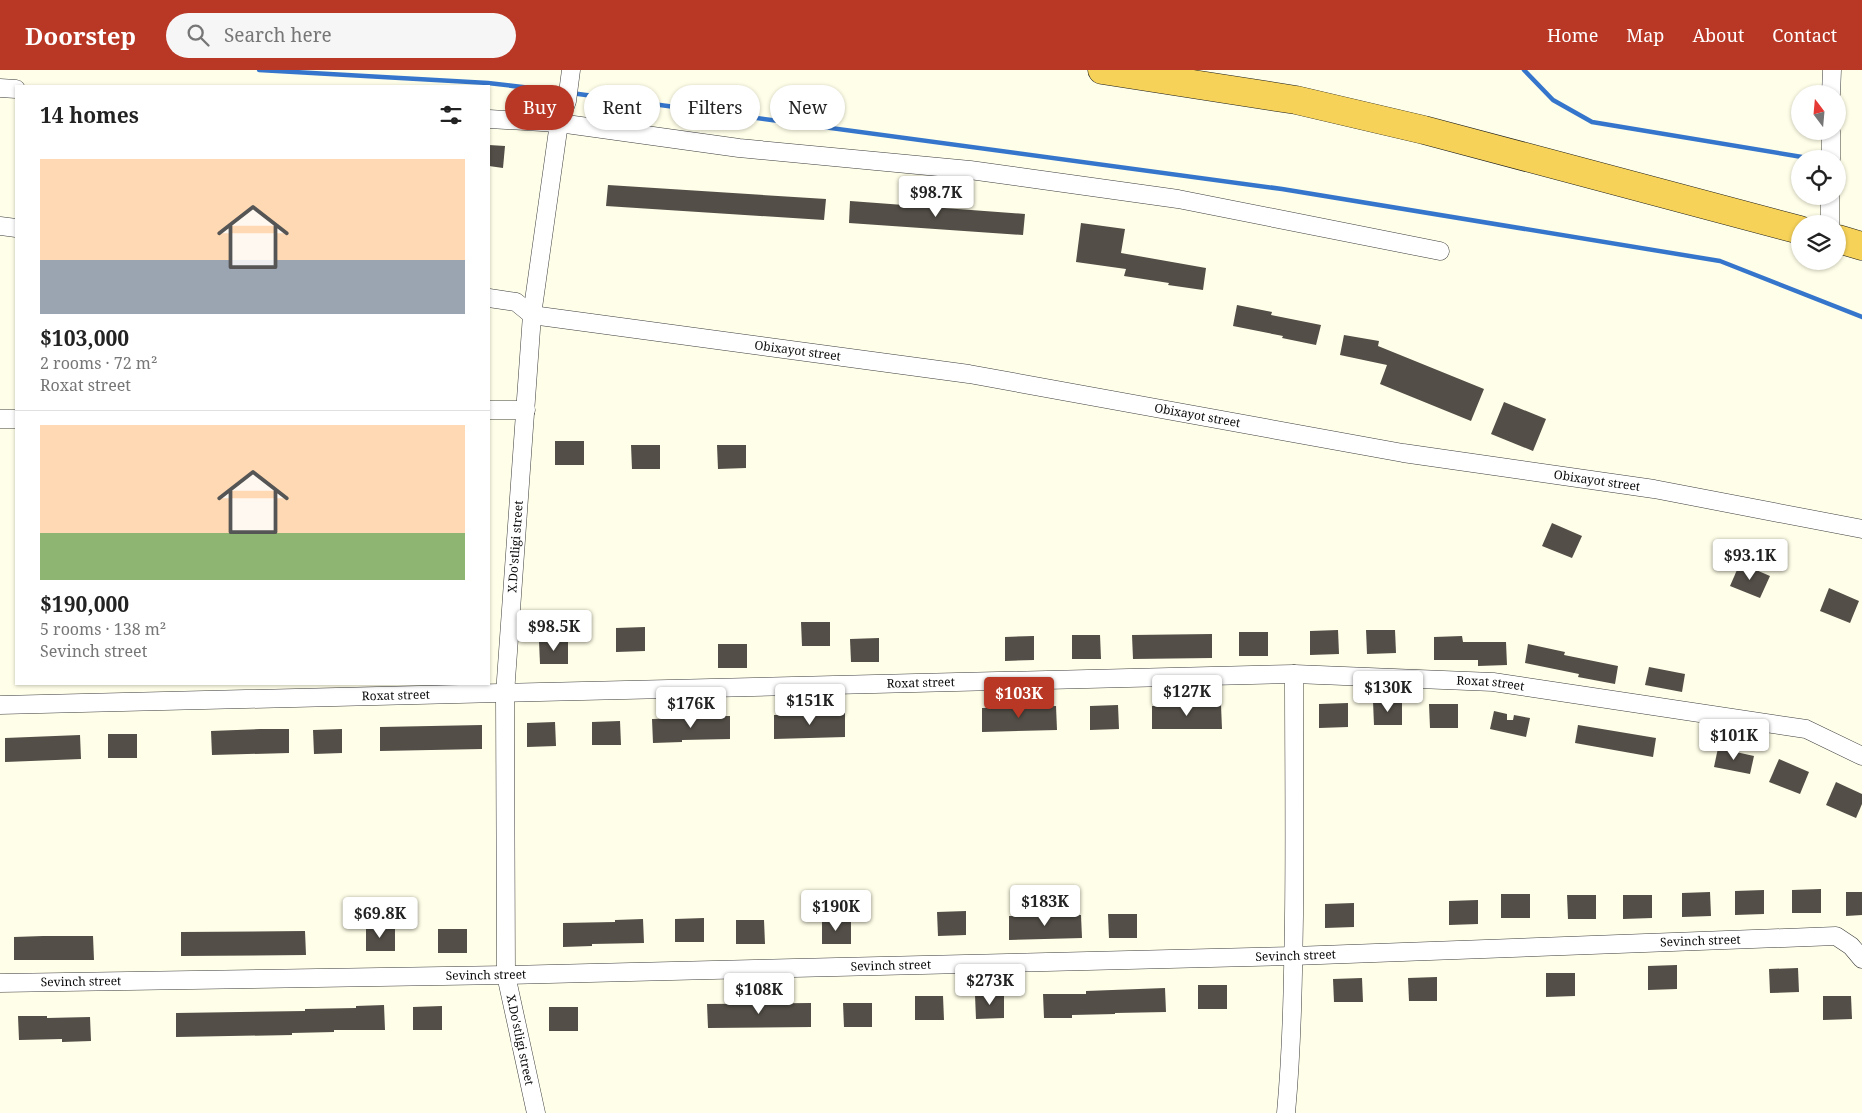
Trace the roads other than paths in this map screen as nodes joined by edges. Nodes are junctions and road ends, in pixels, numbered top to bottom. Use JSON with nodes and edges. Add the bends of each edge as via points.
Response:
{"nodes":[{"id":1,"x":571,"y":70,"type":"edge"},
{"id":2,"x":1102,"y":70,"type":"edge"},
{"id":3,"x":1832,"y":70,"type":"edge"},
{"id":4,"x":569,"y":85,"type":"edge"},
{"id":5,"x":1831,"y":85,"type":"edge"},
{"id":6,"x":0,"y":88,"type":"edge"},
{"id":7,"x":15,"y":89,"type":"edge"},
{"id":8,"x":490,"y":119,"type":"edge"},
{"id":9,"x":505,"y":120,"type":"edge"},
{"id":10,"x":574,"y":126,"type":"edge"},
{"id":11,"x":558,"y":130,"type":"edge"},
{"id":12,"x":0,"y":226,"type":"edge"},
{"id":13,"x":15,"y":228,"type":"edge"},
{"id":14,"x":1791,"y":228,"type":"edge"},
{"id":15,"x":1846,"y":242,"type":"edge"},
{"id":16,"x":1862,"y":246,"type":"edge"},
{"id":17,"x":1440,"y":251,"type":"dead end"},
{"id":18,"x":490,"y":298,"type":"edge"},
{"id":19,"x":532,"y":315,"type":"junction"},
{"id":20,"x":490,"y":410,"type":"edge"},
{"id":21,"x":526,"y":410,"type":"junction"},
{"id":22,"x":0,"y":419,"type":"edge"},
{"id":23,"x":15,"y":419,"type":"edge"},
{"id":24,"x":1862,"y":529,"type":"edge"},
{"id":25,"x":1294,"y":674,"type":"junction"},
{"id":26,"x":505,"y":694,"type":"junction"},
{"id":27,"x":0,"y":704,"type":"edge"},
{"id":28,"x":1862,"y":756,"type":"edge"},
{"id":29,"x":1293,"y":956,"type":"junction"},
{"id":30,"x":1862,"y":959,"type":"edge"},
{"id":31,"x":506,"y":975,"type":"junction"},
{"id":32,"x":0,"y":983,"type":"edge"},
{"id":33,"x":536,"y":1113,"type":"edge"},
{"id":34,"x":1286,"y":1113,"type":"edge"}],
"edges":[{"from":1,"to":4,"type":"street","name":"X.Do'stligi street"},
{"from":2,"to":14,"type":"highway","via":[[1296,100],[1424,130]]},
{"from":3,"to":5,"type":"street"},
{"from":6,"to":7,"type":"street"},
{"from":8,"to":9,"type":"street"},
{"from":10,"to":17,"type":"street","via":[[739,148],[970,170],[1118,190]]},
{"from":11,"to":19,"type":"street","name":"X.Do'stligi street"},
{"from":12,"to":13,"type":"street"},
{"from":15,"to":16,"type":"highway"},
{"from":18,"to":19,"type":"street","via":[[516,302]]},
{"from":19,"to":21,"type":"street","name":"X.Do'stligi street"},
{"from":19,"to":24,"type":"street","name":"Obixayot street","via":[[969,374],[1403,453],[1654,490]]},
{"from":20,"to":21,"type":"street"},
{"from":21,"to":26,"type":"street","name":"X.Do'stligi street"},
{"from":22,"to":23,"type":"street"},
{"from":25,"to":26,"type":"street","name":"Roxat street"},
{"from":25,"to":28,"type":"street","name":"Roxat street","via":[[1493,682],[1806,730]]},
{"from":25,"to":29,"type":"street"},
{"from":26,"to":27,"type":"street","name":"Roxat street"},
{"from":26,"to":31,"type":"street","name":"X.Do'stligi street"},
{"from":29,"to":30,"type":"street","name":"Sevinch street","via":[[1836,936]]},
{"from":29,"to":31,"type":"street","name":"Sevinch street"},
{"from":29,"to":34,"type":"street"},
{"from":31,"to":32,"type":"street","name":"Sevinch street"},
{"from":31,"to":33,"type":"street","name":"X.Do'stligi street"}]}
